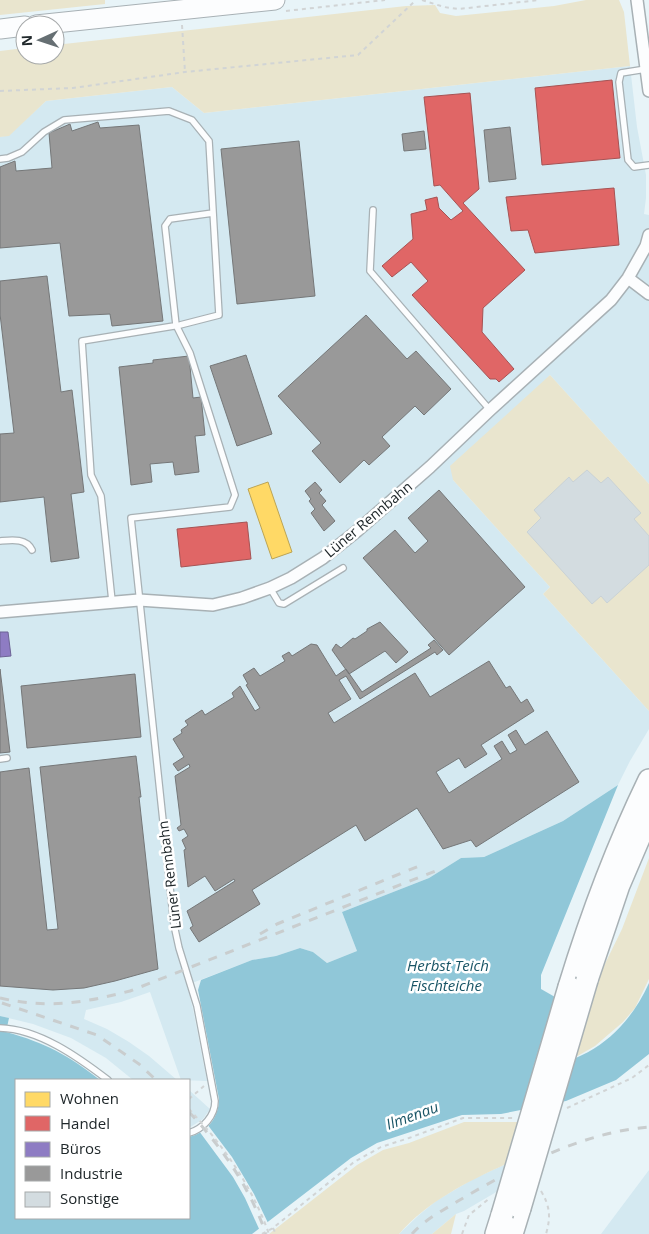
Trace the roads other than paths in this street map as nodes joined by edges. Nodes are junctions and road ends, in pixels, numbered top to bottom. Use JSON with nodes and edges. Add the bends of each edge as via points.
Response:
{"nodes":[{"id":1,"x":275,"y":0,"type":"edge"},
{"id":2,"x":637,"y":0,"type":"edge"},
{"id":3,"x":238,"y":2,"type":"edge"},
{"id":4,"x":65,"y":22,"type":"edge"},
{"id":5,"x":15,"y":27,"type":"edge"},
{"id":6,"x":0,"y":28,"type":"edge"},
{"id":7,"x":649,"y":52,"type":"edge"},
{"id":8,"x":648,"y":68,"type":"edge"},
{"id":9,"x":649,"y":91,"type":"edge"},
{"id":10,"x":0,"y":159,"type":"edge"},
{"id":11,"x":649,"y":166,"type":"edge"},
{"id":12,"x":373,"y":210,"type":"dead end"},
{"id":13,"x":213,"y":213,"type":"junction"},
{"id":14,"x":649,"y":235,"type":"edge"},
{"id":15,"x":628,"y":278,"type":"junction"},
{"id":16,"x":649,"y":294,"type":"edge"},
{"id":17,"x":176,"y":325,"type":"junction"},
{"id":18,"x":490,"y":410,"type":"junction"},
{"id":19,"x":0,"y":541,"type":"edge"},
{"id":20,"x":32,"y":550,"type":"dead end"},
{"id":21,"x":343,"y":568,"type":"dead end"},
{"id":22,"x":270,"y":588,"type":"junction"},
{"id":23,"x":139,"y":600,"type":"junction"},
{"id":24,"x":112,"y":602,"type":"junction"},
{"id":25,"x":0,"y":612,"type":"edge"},
{"id":26,"x":7,"y":758,"type":"dead end"},
{"id":27,"x":0,"y":759,"type":"edge"},
{"id":28,"x":649,"y":780,"type":"edge"},
{"id":29,"x":649,"y":815,"type":"edge"},
{"id":30,"x":578,"y":983,"type":"junction"},
{"id":31,"x":0,"y":1028,"type":"edge"},
{"id":32,"x":107,"y":1079,"type":"edge"},
{"id":33,"x":190,"y":1133,"type":"edge"},
{"id":34,"x":506,"y":1219,"type":"edge"},
{"id":35,"x":512,"y":1234,"type":"edge"}],
"edges":[{"from":1,"to":3,"type":"main road"},
{"from":2,"to":8,"type":"street"},
{"from":3,"to":4,"type":"main road"},
{"from":5,"to":6,"type":"main road"},
{"from":7,"to":8,"type":"street"},
{"from":8,"to":9,"type":"street"},
{"from":8,"to":11,"type":"lane","via":[[621,73],[619,82],[628,160],[634,167]]},
{"from":10,"to":13,"type":"lane","via":[[22,152],[44,132],[64,120],[169,111],[192,120],[209,141]]},
{"from":12,"to":18,"type":"lane","via":[[370,271]]},
{"from":13,"to":17,"type":"lane","via":[[219,315]]},
{"from":13,"to":17,"type":"lane","via":[[170,219],[165,226]]},
{"from":14,"to":15,"type":"street","name":"Lüner Rennbahn"},
{"from":15,"to":16,"type":"street"},
{"from":15,"to":18,"type":"street","name":"Lüner Rennbahn","via":[[611,300]]},
{"from":17,"to":23,"type":"lane","via":[[190,354],[235,495],[230,506],[130,518]]},
{"from":17,"to":24,"type":"lane","via":[[82,341],[91,475],[101,496]]},
{"from":18,"to":22,"type":"street","name":"Lüner Rennbahn","via":[[357,531],[323,558]]},
{"from":19,"to":20,"type":"lane","via":[[19,540],[31,546]]},
{"from":21,"to":22,"type":"lane","via":[[284,604],[279,603]]},
{"from":22,"to":23,"type":"street","name":"Lüner Rennbahn","via":[[213,605]]},
{"from":23,"to":24,"type":"street","name":"Lüner Rennbahn"},
{"from":23,"to":33,"type":"lane","name":"Lüner Rennbahn","via":[[174,924],[197,1006],[215,1100],[210,1118]]},
{"from":24,"to":25,"type":"street","name":"Lüner Rennbahn"},
{"from":26,"to":27,"type":"lane"},
{"from":28,"to":30,"type":"highway","via":[[625,830],[587,929]]},
{"from":29,"to":30,"type":"highway"},
{"from":30,"to":34,"type":"highway","bridge":true},
{"from":31,"to":32,"type":"lane","via":[[23,1032],[55,1045],[78,1057]]},
{"from":34,"to":35,"type":"highway"}]}
